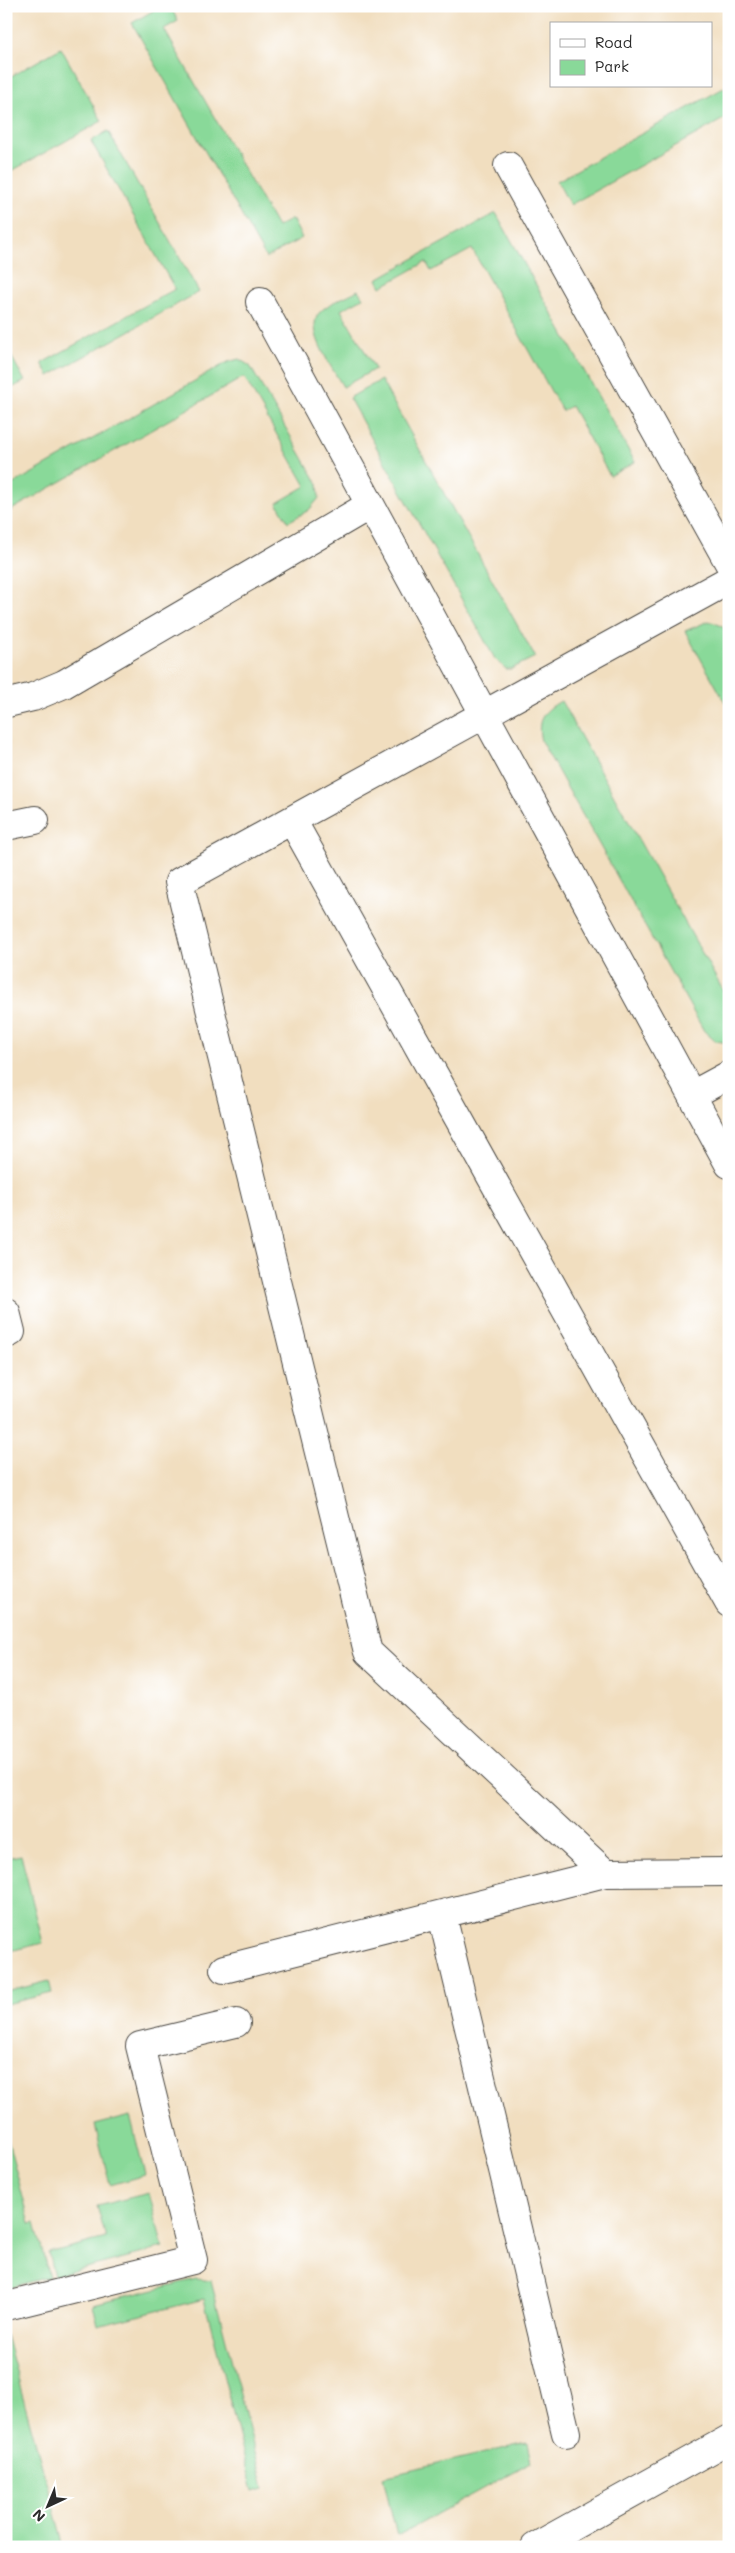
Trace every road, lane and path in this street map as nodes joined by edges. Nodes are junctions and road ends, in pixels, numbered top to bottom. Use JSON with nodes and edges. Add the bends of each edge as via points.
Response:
{"nodes":[{"id":1,"x":508,"y":166,"type":"dead end"},
{"id":2,"x":260,"y":302,"type":"dead end"},
{"id":3,"x":370,"y":505,"type":"junction"},
{"id":4,"x":729,"y":563,"type":"edge"},
{"id":5,"x":729,"y":580,"type":"edge"},
{"id":6,"x":8,"y":703,"type":"dead end"},
{"id":7,"x":484,"y":714,"type":"junction"},
{"id":8,"x":35,"y":820,"type":"dead end"},
{"id":9,"x":292,"y":820,"type":"junction"},
{"id":10,"x":6,"y":826,"type":"edge"},
{"id":11,"x":729,"y":1075,"type":"edge"},
{"id":12,"x":692,"y":1095,"type":"junction"},
{"id":13,"x":729,"y":1164,"type":"edge"},
{"id":14,"x":6,"y":1312,"type":"edge"},
{"id":15,"x":6,"y":1334,"type":"edge"},
{"id":16,"x":729,"y":1603,"type":"edge"},
{"id":17,"x":729,"y":1872,"type":"edge"},
{"id":18,"x":604,"y":1873,"type":"junction"},
{"id":19,"x":442,"y":1915,"type":"junction"},
{"id":20,"x":224,"y":1969,"type":"dead end"},
{"id":21,"x":236,"y":2023,"type":"dead end"},
{"id":22,"x":7,"y":2306,"type":"edge"},
{"id":23,"x":566,"y":2433,"type":"dead end"},
{"id":24,"x":729,"y":2439,"type":"edge"},
{"id":25,"x":535,"y":2547,"type":"edge"}],
"edges":[{"from":1,"to":4,"type":"lane"},
{"from":2,"to":3,"type":"lane"},
{"from":3,"to":6,"type":"lane","via":[[64,684]]},
{"from":3,"to":7,"type":"lane"},
{"from":5,"to":7,"type":"lane"},
{"from":7,"to":9,"type":"lane"},
{"from":7,"to":12,"type":"lane"},
{"from":8,"to":10,"type":"lane"},
{"from":9,"to":16,"type":"lane"},
{"from":9,"to":18,"type":"lane","via":[[179,882],[368,1652]]},
{"from":11,"to":12,"type":"lane"},
{"from":12,"to":13,"type":"lane"},
{"from":14,"to":15,"type":"lane","via":[[11,1332]]},
{"from":17,"to":18,"type":"lane"},
{"from":18,"to":19,"type":"lane"},
{"from":19,"to":20,"type":"lane"},
{"from":19,"to":23,"type":"lane"},
{"from":21,"to":22,"type":"lane","via":[[140,2046],[194,2260]]},
{"from":24,"to":25,"type":"lane"}]}
